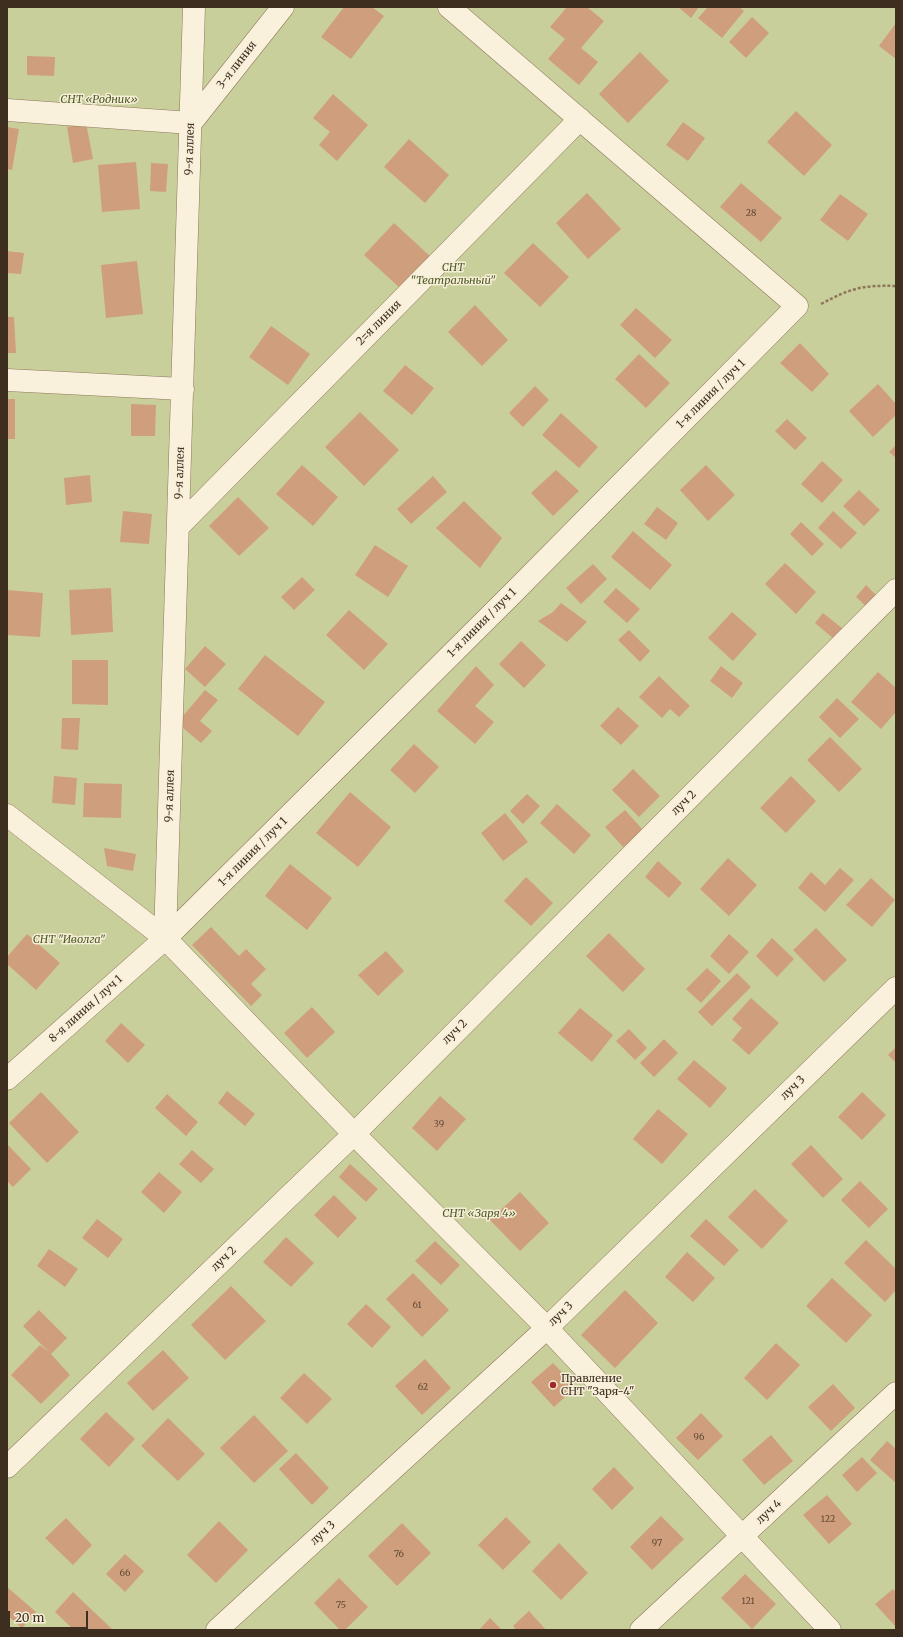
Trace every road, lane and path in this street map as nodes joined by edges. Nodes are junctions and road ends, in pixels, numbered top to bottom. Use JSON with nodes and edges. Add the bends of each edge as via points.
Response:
{"nodes":[{"id":1,"x":194,"y":7,"type":"edge"},
{"id":2,"x":282,"y":7,"type":"edge"},
{"id":3,"x":449,"y":7,"type":"edge"},
{"id":4,"x":7,"y":110,"type":"edge"},
{"id":5,"x":580,"y":119,"type":"junction"},
{"id":6,"x":191,"y":123,"type":"junction"},
{"id":7,"x":896,"y":286,"type":"edge"},
{"id":8,"x":796,"y":308,"type":"junction"},
{"id":9,"x":7,"y":380,"type":"edge"},
{"id":10,"x":182,"y":389,"type":"junction"},
{"id":11,"x":178,"y":526,"type":"junction"},
{"id":12,"x":896,"y":590,"type":"edge"},
{"id":13,"x":7,"y":815,"type":"edge"},
{"id":14,"x":165,"y":938,"type":"junction"},
{"id":15,"x":896,"y":988,"type":"edge"},
{"id":16,"x":7,"y":1079,"type":"edge"},
{"id":17,"x":354,"y":1134,"type":"junction"},
{"id":18,"x":546,"y":1328,"type":"junction"},
{"id":19,"x":896,"y":1393,"type":"edge"},
{"id":20,"x":7,"y":1467,"type":"edge"},
{"id":21,"x":742,"y":1536,"type":"junction"},
{"id":22,"x":218,"y":1630,"type":"edge"},
{"id":23,"x":641,"y":1630,"type":"edge"},
{"id":24,"x":830,"y":1630,"type":"edge"}],
"edges":[{"from":1,"to":6,"type":"street","name":"9-я аллея"},
{"from":2,"to":6,"type":"street","name":"3-я линия"},
{"from":3,"to":5,"type":"street"},
{"from":4,"to":6,"type":"street"},
{"from":5,"to":8,"type":"street"},
{"from":5,"to":11,"type":"street","name":"2=я линия"},
{"from":6,"to":10,"type":"street","name":"9-я аллея"},
{"from":7,"to":8,"type":"path","via":[[868,286],[843,292],[806,312]]},
{"from":8,"to":14,"type":"street","name":"1-я линия / луч 1","via":[[508,599]]},
{"from":9,"to":10,"type":"street"},
{"from":10,"to":11,"type":"street","name":"9-я аллея"},
{"from":11,"to":14,"type":"street","name":"9-я аллея"},
{"from":12,"to":17,"type":"street","name":"луч 2"},
{"from":13,"to":14,"type":"street"},
{"from":14,"to":16,"type":"street","name":"8-я линия / луч 1"},
{"from":14,"to":17,"type":"street"},
{"from":15,"to":18,"type":"street","name":"луч 3"},
{"from":17,"to":18,"type":"street"},
{"from":17,"to":20,"type":"street","name":"луч 2"},
{"from":18,"to":21,"type":"street"},
{"from":18,"to":22,"type":"street","name":"луч 3"},
{"from":19,"to":21,"type":"street","name":"луч 4"},
{"from":21,"to":23,"type":"street","name":"луч 4"},
{"from":21,"to":24,"type":"street"}]}
